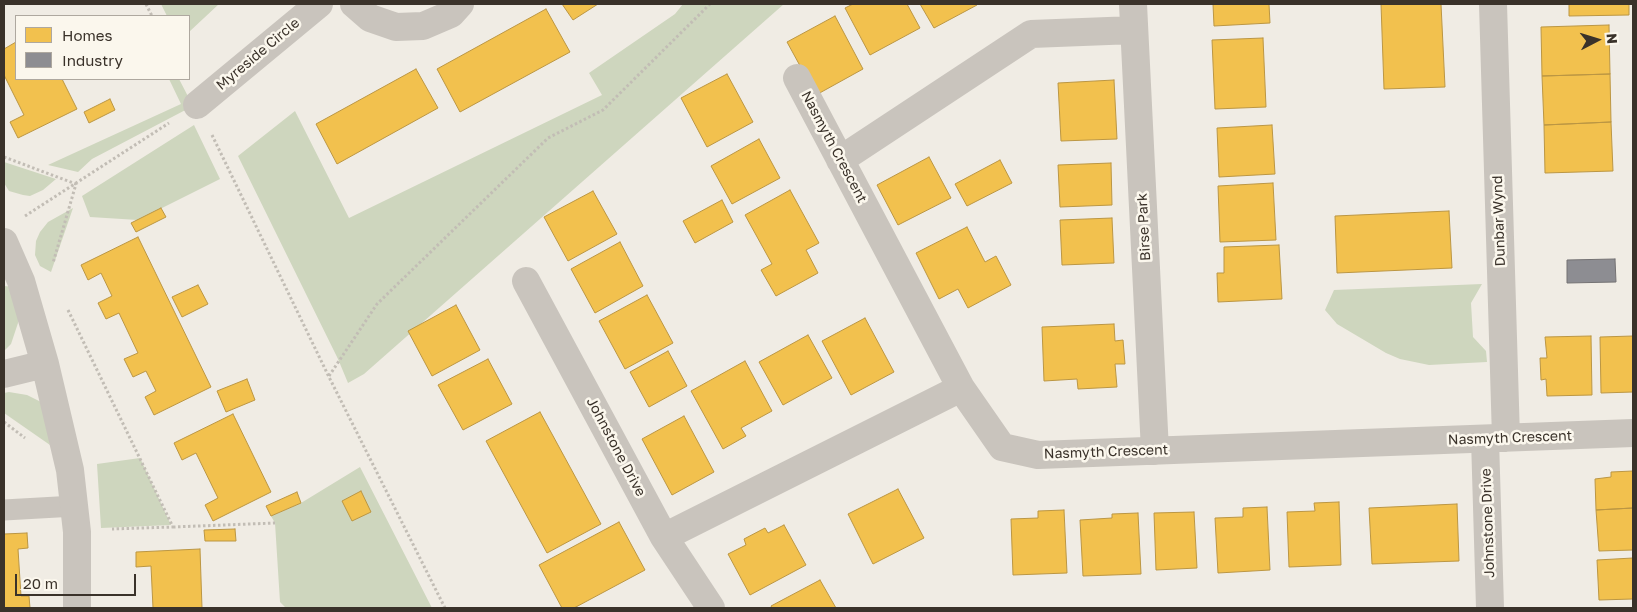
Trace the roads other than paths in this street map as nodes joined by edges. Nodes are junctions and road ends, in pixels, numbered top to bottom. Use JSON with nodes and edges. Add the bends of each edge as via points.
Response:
{"nodes":[{"id":1,"x":319,"y":4,"type":"edge"},
{"id":2,"x":354,"y":4,"type":"edge"},
{"id":3,"x":460,"y":4,"type":"edge"},
{"id":4,"x":1133,"y":4,"type":"edge"},
{"id":5,"x":1493,"y":4,"type":"edge"},
{"id":6,"x":1134,"y":30,"type":"junction"},
{"id":7,"x":797,"y":78,"type":"dead end"},
{"id":8,"x":197,"y":105,"type":"road end"},
{"id":9,"x":840,"y":160,"type":"junction"},
{"id":10,"x":4,"y":242,"type":"edge"},
{"id":11,"x":526,"y":281,"type":"dead end"},
{"id":12,"x":45,"y":364,"type":"junction"},
{"id":13,"x":4,"y":374,"type":"edge"},
{"id":14,"x":960,"y":388,"type":"junction"},
{"id":15,"x":1633,"y":433,"type":"edge"},
{"id":16,"x":1495,"y":438,"type":"junction"},
{"id":17,"x":1156,"y":451,"type":"junction"},
{"id":18,"x":4,"y":510,"type":"edge"},
{"id":19,"x":76,"y":519,"type":"junction"},
{"id":20,"x":664,"y":537,"type":"junction"},
{"id":21,"x":77,"y":608,"type":"edge"},
{"id":22,"x":711,"y":608,"type":"edge"},
{"id":23,"x":1490,"y":608,"type":"edge"}],
"edges":[{"from":1,"to":8,"type":"street","name":"Myreside Circle"},
{"from":2,"to":3,"type":"street","via":[[370,18],[396,27],[423,26],[451,14]]},
{"from":4,"to":6,"type":"street","name":"Birse Park"},
{"from":5,"to":16,"type":"street","name":"Dunbar Wynd"},
{"from":6,"to":9,"type":"street","via":[[1031,34]]},
{"from":6,"to":17,"type":"street","name":"Birse Park"},
{"from":7,"to":9,"type":"street","name":"Nasmyth Crescent"},
{"from":9,"to":14,"type":"street","name":"Nasmyth Crescent"},
{"from":10,"to":12,"type":"street","via":[[21,281]]},
{"from":11,"to":20,"type":"street","name":"Johnstone Drive"},
{"from":12,"to":13,"type":"street"},
{"from":12,"to":19,"type":"street","via":[[70,470]]},
{"from":14,"to":17,"type":"street","name":"Nasmyth Crescent","via":[[1002,447],[1038,455]]},
{"from":14,"to":20,"type":"street"},
{"from":15,"to":16,"type":"street","name":"Nasmyth Crescent"},
{"from":16,"to":17,"type":"street","name":"Nasmyth Crescent"},
{"from":16,"to":23,"type":"street","name":"Johnstone Drive"},
{"from":18,"to":19,"type":"lane"},
{"from":19,"to":21,"type":"street"},
{"from":20,"to":22,"type":"street","name":"Johnstone Drive"}]}
